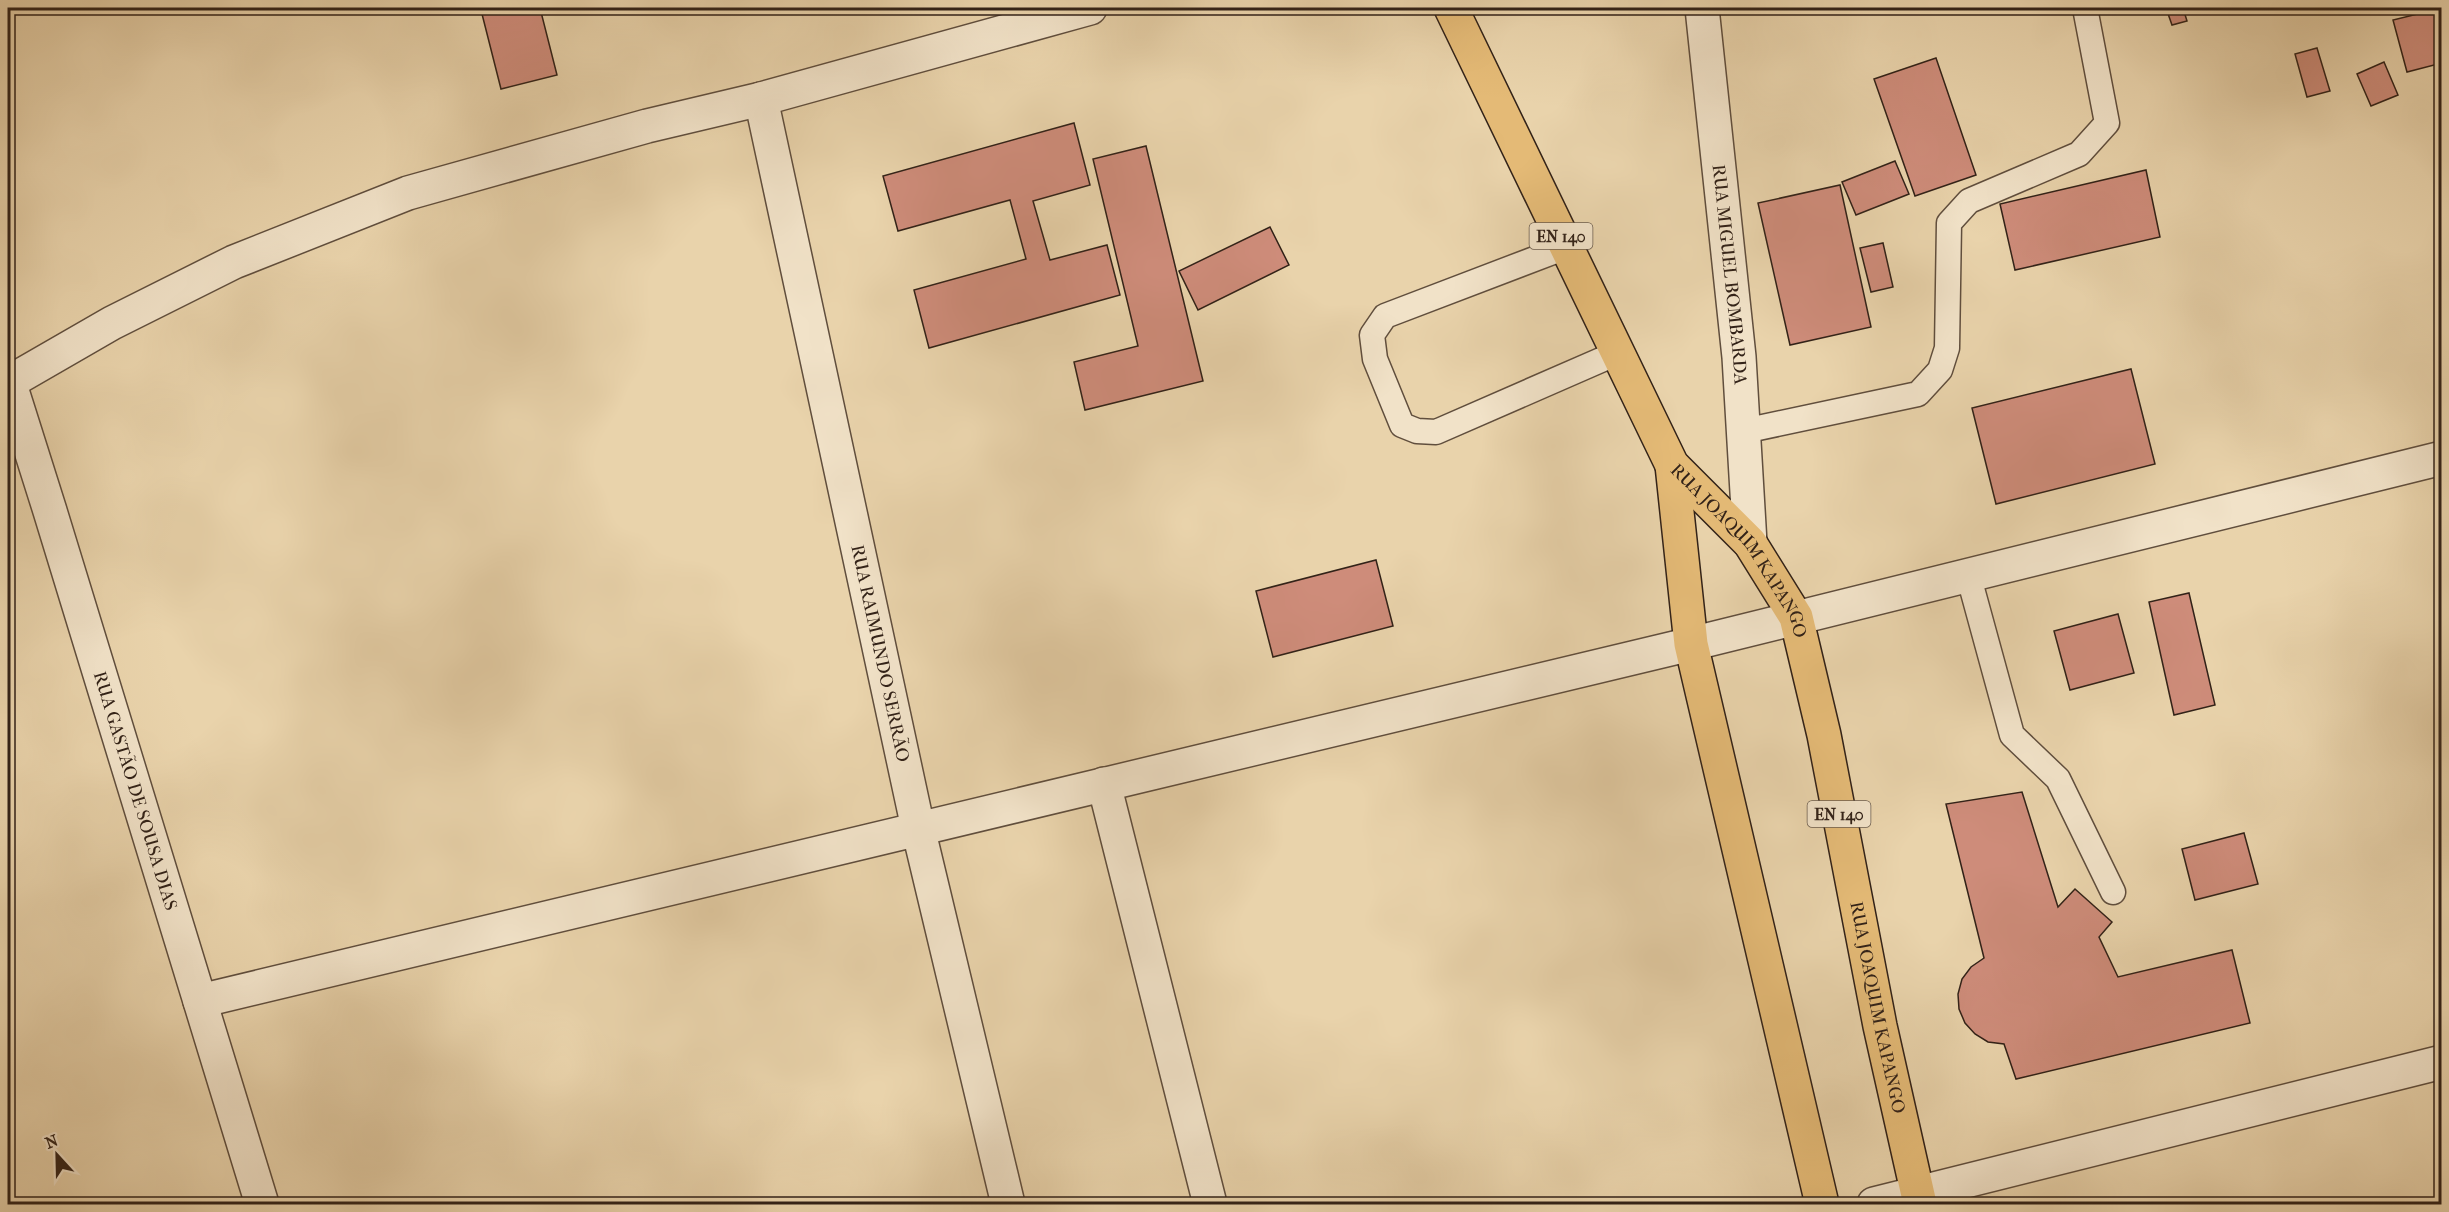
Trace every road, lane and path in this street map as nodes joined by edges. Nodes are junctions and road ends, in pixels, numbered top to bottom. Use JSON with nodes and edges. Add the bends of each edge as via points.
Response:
{"nodes":[{"id":1,"x":1090,"y":8,"type":"edge"},
{"id":2,"x":1451,"y":8,"type":"edge"},
{"id":3,"x":1702,"y":8,"type":"edge"},
{"id":4,"x":2085,"y":8,"type":"edge"},
{"id":5,"x":761,"y":99,"type":"junction"},
{"id":6,"x":1566,"y":247,"type":"junction"},
{"id":7,"x":1617,"y":353,"type":"junction"},
{"id":8,"x":8,"y":381,"type":"edge"},
{"id":9,"x":1744,"y":431,"type":"junction"},
{"id":10,"x":2442,"y":458,"type":"edge"},
{"id":11,"x":1672,"y":465,"type":"junction"},
{"id":12,"x":1750,"y":543,"type":"junction"},
{"id":13,"x":1968,"y":574,"type":"junction"},
{"id":14,"x":1796,"y":617,"type":"junction"},
{"id":15,"x":1691,"y":644,"type":"junction"},
{"id":16,"x":1104,"y":784,"type":"junction"},
{"id":17,"x":918,"y":828,"type":"junction"},
{"id":18,"x":2113,"y":892,"type":"dead end"},
{"id":19,"x":200,"y":1001,"type":"junction"},
{"id":20,"x":2442,"y":1062,"type":"edge"},
{"id":21,"x":1919,"y":1198,"type":"edge"},
{"id":22,"x":262,"y":1204,"type":"edge"},
{"id":23,"x":1008,"y":1204,"type":"edge"},
{"id":24,"x":1210,"y":1204,"type":"edge"},
{"id":25,"x":1822,"y":1204,"type":"edge"},
{"id":26,"x":1874,"y":1204,"type":"edge"}],
"edges":[{"from":1,"to":5,"type":"street"},
{"from":2,"to":6,"type":"main road","number":"EN 140"},
{"from":3,"to":9,"type":"street","name":"RUA MIGUEL BOMBARDA"},
{"from":4,"to":9,"type":"lane","via":[[2107,123],[2079,154],[1969,201],[1948,223],[1947,348],[1940,370],[1918,394]]},
{"from":5,"to":8,"type":"street","via":[[647,126],[408,194],[234,262]]},
{"from":5,"to":17,"type":"street","name":"RUA RAIMUNDO SERRÃO"},
{"from":6,"to":7,"type":"main road","number":"EN 140"},
{"from":6,"to":7,"type":"lane","via":[[1385,316],[1372,335],[1375,359],[1402,425],[1436,432]]},
{"from":7,"to":11,"type":"main road","number":"EN 140"},
{"from":8,"to":19,"type":"street","name":"RUA GASTÃO DE SOUSA DIAS"},
{"from":9,"to":12,"type":"street","name":"RUA MIGUEL BOMBARDA"},
{"from":10,"to":13,"type":"street"},
{"from":11,"to":12,"type":"main road","name":"RUA JOAQUIM KAPANGO","number":"EN 140"},
{"from":11,"to":15,"type":"main road","name":"RUA JOAQUIM KAPANGO","number":"EN 140"},
{"from":12,"to":14,"type":"main road","name":"RUA JOAQUIM KAPANGO","number":"EN 140"},
{"from":13,"to":14,"type":"street"},
{"from":13,"to":18,"type":"lane","via":[[2012,735],[2058,778]]},
{"from":14,"to":15,"type":"street"},
{"from":14,"to":21,"type":"main road","name":"RUA JOAQUIM KAPANGO","number":"EN 140"},
{"from":15,"to":16,"type":"street"},
{"from":15,"to":25,"type":"main road","name":"RUA JOAQUIM KAPANGO","number":"EN 140"},
{"from":16,"to":17,"type":"street"},
{"from":16,"to":24,"type":"street"},
{"from":17,"to":19,"type":"street"},
{"from":17,"to":23,"type":"street","name":"RUA RAIMUNDO SERRÃO"},
{"from":19,"to":22,"type":"street","name":"RUA GASTÃO DE SOUSA DIAS"},
{"from":20,"to":21,"type":"street"},
{"from":21,"to":26,"type":"street"}]}
